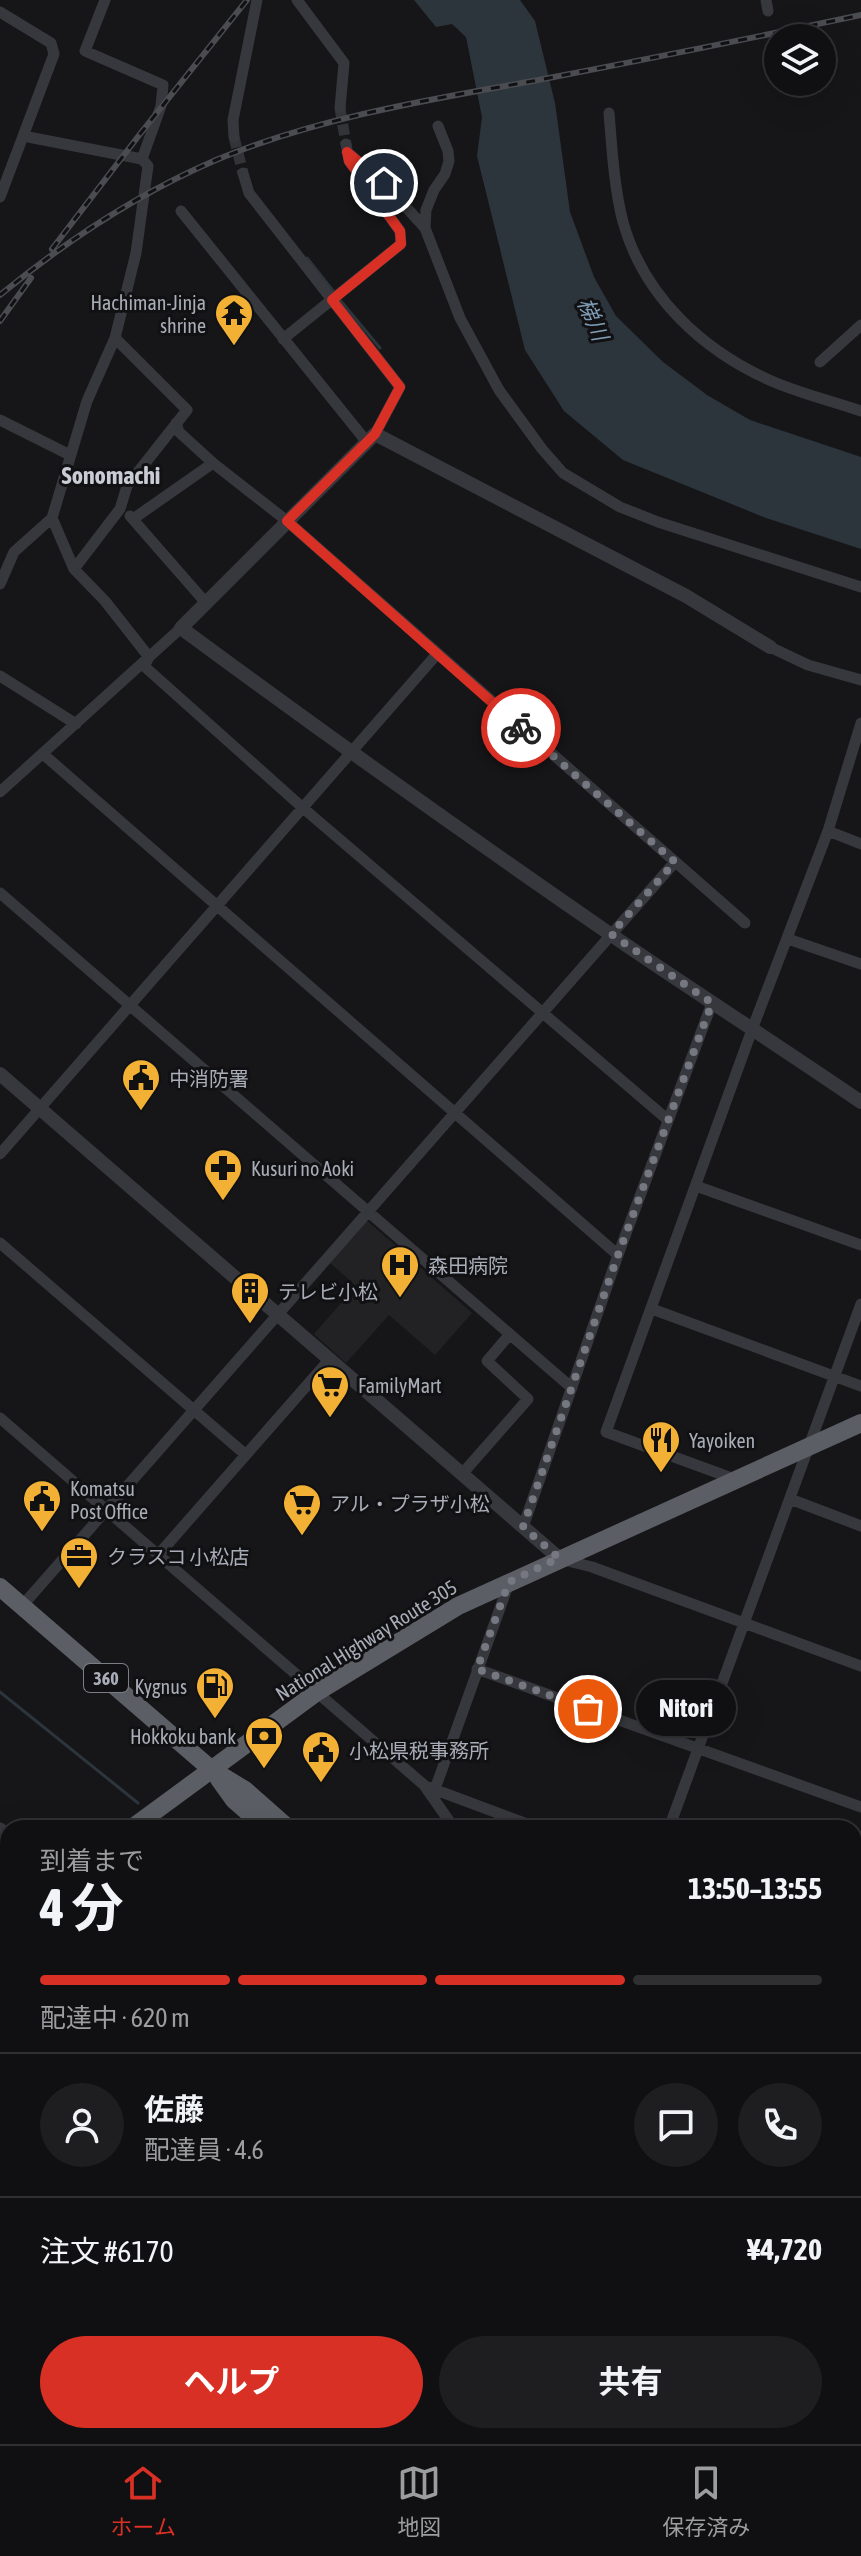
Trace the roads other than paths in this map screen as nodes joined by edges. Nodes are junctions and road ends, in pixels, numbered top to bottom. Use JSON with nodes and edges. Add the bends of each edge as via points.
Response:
{"nodes":[{"id":1,"x":105,"y":0,"type":"edge"},
{"id":2,"x":257,"y":0,"type":"edge"},
{"id":3,"x":297,"y":0,"type":"edge"},
{"id":4,"x":0,"y":12,"type":"edge"},
{"id":5,"x":340,"y":108,"type":"tunnel mouth"},
{"id":6,"x":609,"y":113,"type":"dead end"},
{"id":7,"x":438,"y":126,"type":"dead end"},
{"id":8,"x":23,"y":136,"type":"junction"},
{"id":9,"x":234,"y":137,"type":"tunnel mouth"},
{"id":10,"x":142,"y":159,"type":"junction"},
{"id":11,"x":243,"y":173,"type":"tunnel mouth"},
{"id":12,"x":0,"y":197,"type":"edge"},
{"id":13,"x":181,"y":211,"type":"dead end"},
{"id":14,"x":425,"y":228,"type":"junction"},
{"id":15,"x":332,"y":300,"type":"junction"},
{"id":16,"x":861,"y":325,"type":"edge"},
{"id":17,"x":115,"y":338,"type":"junction"},
{"id":18,"x":283,"y":339,"type":"junction"},
{"id":19,"x":820,"y":362,"type":"dead end"},
{"id":20,"x":861,"y":411,"type":"edge"},
{"id":21,"x":0,"y":420,"type":"edge"},
{"id":22,"x":176,"y":423,"type":"junction"},
{"id":23,"x":371,"y":438,"type":"junction"},
{"id":24,"x":70,"y":455,"type":"junction"},
{"id":25,"x":213,"y":463,"type":"junction"},
{"id":26,"x":120,"y":509,"type":"junction"},
{"id":27,"x":52,"y":518,"type":"junction"},
{"id":28,"x":133,"y":519,"type":"junction"},
{"id":29,"x":287,"y":521,"type":"junction"},
{"id":30,"x":74,"y":569,"type":"junction"},
{"id":31,"x":0,"y":584,"type":"edge"},
{"id":32,"x":861,"y":587,"type":"edge"},
{"id":33,"x":206,"y":603,"type":"junction"},
{"id":34,"x":181,"y":628,"type":"junction"},
{"id":35,"x":770,"y":647,"type":"joint"},
{"id":36,"x":437,"y":654,"type":"junction"},
{"id":37,"x":149,"y":657,"type":"junction"},
{"id":38,"x":0,"y":676,"type":"edge"},
{"id":39,"x":861,"y":680,"type":"edge"},
{"id":40,"x":861,"y":723,"type":"edge"},
{"id":41,"x":76,"y":724,"type":"junction"},
{"id":42,"x":350,"y":753,"type":"junction"},
{"id":43,"x":43,"y":754,"type":"junction"},
{"id":44,"x":0,"y":792,"type":"edge"},
{"id":45,"x":303,"y":808,"type":"junction"},
{"id":46,"x":828,"y":831,"type":"junction"},
{"id":47,"x":861,"y":844,"type":"edge"},
{"id":48,"x":675,"y":862,"type":"junction"},
{"id":49,"x":0,"y":893,"type":"edge"},
{"id":50,"x":217,"y":906,"type":"junction"},
{"id":51,"x":745,"y":923,"type":"dead end"},
{"id":52,"x":611,"y":934,"type":"junction"},
{"id":53,"x":788,"y":939,"type":"junction"},
{"id":54,"x":861,"y":964,"type":"edge"},
{"id":55,"x":712,"y":1003,"type":"junction"},
{"id":56,"x":130,"y":1007,"type":"junction"},
{"id":57,"x":541,"y":1014,"type":"junction"},
{"id":58,"x":753,"y":1027,"type":"junction"},
{"id":59,"x":0,"y":1074,"type":"edge"},
{"id":60,"x":861,"y":1102,"type":"edge"},
{"id":61,"x":39,"y":1108,"type":"junction"},
{"id":62,"x":455,"y":1113,"type":"junction"},
{"id":63,"x":668,"y":1120,"type":"junction"},
{"id":64,"x":0,"y":1154,"type":"edge"},
{"id":65,"x":696,"y":1186,"type":"junction"},
{"id":66,"x":368,"y":1212,"type":"junction"},
{"id":67,"x":0,"y":1243,"type":"edge"},
{"id":68,"x":861,"y":1245,"type":"edge"},
{"id":69,"x":618,"y":1255,"type":"junction"},
{"id":70,"x":861,"y":1304,"type":"edge"},
{"id":71,"x":652,"y":1309,"type":"junction"},
{"id":72,"x":278,"y":1314,"type":"junction"},
{"id":73,"x":510,"y":1334,"type":"junction"},
{"id":74,"x":330,"y":1359,"type":"junction"},
{"id":75,"x":835,"y":1377,"type":"junction"},
{"id":76,"x":861,"y":1386,"type":"edge"},
{"id":77,"x":572,"y":1388,"type":"junction"},
{"id":78,"x":194,"y":1411,"type":"junction"},
{"id":79,"x":0,"y":1418,"type":"edge"},
{"id":80,"x":861,"y":1423,"type":"edge"},
{"id":81,"x":807,"y":1447,"type":"junction"},
{"id":82,"x":246,"y":1455,"type":"junction"},
{"id":83,"x":462,"y":1474,"type":"junction"},
{"id":84,"x":737,"y":1480,"type":"junction"},
{"id":85,"x":790,"y":1499,"type":"junction"},
{"id":86,"x":108,"y":1510,"type":"junction"},
{"id":87,"x":861,"y":1526,"type":"edge"},
{"id":88,"x":523,"y":1527,"type":"junction"},
{"id":89,"x":159,"y":1554,"type":"junction"},
{"id":90,"x":559,"y":1558,"type":"junction"},
{"id":91,"x":509,"y":1582,"type":"junction"},
{"id":92,"x":0,"y":1587,"type":"edge"},
{"id":93,"x":22,"y":1606,"type":"junction"},
{"id":94,"x":745,"y":1624,"type":"junction"},
{"id":95,"x":861,"y":1666,"type":"edge"},
{"id":96,"x":477,"y":1669,"type":"junction"},
{"id":97,"x":317,"y":1692,"type":"junction"},
{"id":98,"x":699,"y":1749,"type":"junction"},
{"id":99,"x":212,"y":1770,"type":"junction"},
{"id":100,"x":430,"y":1787,"type":"junction"},
{"id":101,"x":861,"y":1807,"type":"edge"},
{"id":102,"x":143,"y":1820,"type":"edge"},
{"id":103,"x":257,"y":1820,"type":"edge"},
{"id":104,"x":279,"y":1820,"type":"edge"},
{"id":105,"x":449,"y":1820,"type":"edge"},
{"id":106,"x":517,"y":1820,"type":"edge"},
{"id":107,"x":672,"y":1820,"type":"edge"}],
"edges":[{"from":1,"to":10,"type":"street","via":[[85,51],[163,85]]},
{"from":2,"to":9,"type":"street"},
{"from":3,"to":5,"type":"street","via":[[344,63]]},
{"from":4,"to":8,"type":"street","via":[[51,43],[54,54]]},
{"from":6,"to":20,"type":"street","via":[[624,225],[639,261],[672,310],[742,367]]},
{"from":7,"to":14,"type":"street","via":[[449,161],[426,210]]},
{"from":8,"to":10,"type":"street"},
{"from":8,"to":12,"type":"street"},
{"from":10,"to":17,"type":"street","via":[[148,166],[136,253]]},
{"from":11,"to":15,"type":"street","via":[[249,193]]},
{"from":13,"to":18,"type":"street"},
{"from":14,"to":15,"type":"street","via":[[347,148],[349,161],[400,231],[401,244]]},
{"from":14,"to":32,"type":"street","via":[[460,318],[499,390],[563,473],[620,507],[658,522]]},
{"from":15,"to":18,"type":"street"},
{"from":15,"to":23,"type":"street","via":[[400,387]]},
{"from":16,"to":19,"type":"street"},
{"from":17,"to":22,"type":"street","via":[[187,410]]},
{"from":17,"to":24,"type":"street"},
{"from":18,"to":23,"type":"street"},
{"from":21,"to":24,"type":"street"},
{"from":22,"to":25,"type":"street"},
{"from":22,"to":26,"type":"street","via":[[127,486]]},
{"from":23,"to":29,"type":"street"},
{"from":23,"to":35,"type":"street","via":[[686,596]]},
{"from":24,"to":27,"type":"street"},
{"from":25,"to":28,"type":"street"},
{"from":25,"to":29,"type":"street"},
{"from":26,"to":28,"type":"street"},
{"from":26,"to":30,"type":"street"},
{"from":27,"to":30,"type":"street"},
{"from":27,"to":31,"type":"street","via":[[14,552]]},
{"from":28,"to":33,"type":"street"},
{"from":29,"to":33,"type":"street"},
{"from":29,"to":36,"type":"street"},
{"from":30,"to":37,"type":"street"},
{"from":33,"to":34,"type":"street"},
{"from":34,"to":37,"type":"street"},
{"from":34,"to":42,"type":"street"},
{"from":35,"to":39,"type":"street"},
{"from":36,"to":42,"type":"street"},
{"from":36,"to":48,"type":"street"},
{"from":37,"to":41,"type":"street"},
{"from":37,"to":45,"type":"street","via":[[144,666]]},
{"from":38,"to":41,"type":"street"},
{"from":40,"to":46,"type":"street"},
{"from":41,"to":43,"type":"street"},
{"from":42,"to":45,"type":"street"},
{"from":42,"to":52,"type":"street"},
{"from":43,"to":44,"type":"street"},
{"from":43,"to":50,"type":"street"},
{"from":45,"to":50,"type":"street"},
{"from":45,"to":57,"type":"street"},
{"from":46,"to":47,"type":"street"},
{"from":46,"to":53,"type":"street"},
{"from":48,"to":51,"type":"street"},
{"from":48,"to":52,"type":"street"},
{"from":49,"to":56,"type":"street"},
{"from":50,"to":56,"type":"street"},
{"from":50,"to":62,"type":"street"},
{"from":52,"to":55,"type":"street"},
{"from":52,"to":57,"type":"street"},
{"from":53,"to":54,"type":"street"},
{"from":53,"to":58,"type":"street"},
{"from":55,"to":58,"type":"street"},
{"from":55,"to":63,"type":"street"},
{"from":56,"to":61,"type":"street"},
{"from":56,"to":66,"type":"street"},
{"from":57,"to":62,"type":"street"},
{"from":57,"to":63,"type":"street"},
{"from":58,"to":60,"type":"street"},
{"from":58,"to":65,"type":"street"},
{"from":59,"to":61,"type":"street"},
{"from":61,"to":64,"type":"street"},
{"from":61,"to":72,"type":"street"},
{"from":62,"to":66,"type":"street"},
{"from":62,"to":69,"type":"street"},
{"from":63,"to":69,"type":"street"},
{"from":65,"to":68,"type":"street"},
{"from":65,"to":71,"type":"street"},
{"from":66,"to":72,"type":"street"},
{"from":66,"to":73,"type":"street"},
{"from":67,"to":78,"type":"street"},
{"from":69,"to":77,"type":"street"},
{"from":70,"to":75,"type":"street"},
{"from":71,"to":75,"type":"street"},
{"from":71,"to":84,"type":"street","via":[[606,1432]]},
{"from":72,"to":74,"type":"street"},
{"from":72,"to":78,"type":"street"},
{"from":73,"to":77,"type":"street"},
{"from":73,"to":83,"type":"street","via":[[487,1361],[528,1399]]},
{"from":74,"to":82,"type":"street"},
{"from":74,"to":83,"type":"street"},
{"from":75,"to":76,"type":"street"},
{"from":75,"to":81,"type":"street"},
{"from":77,"to":88,"type":"street"},
{"from":78,"to":82,"type":"street"},
{"from":78,"to":86,"type":"street"},
{"from":79,"to":86,"type":"street"},
{"from":80,"to":81,"type":"highway","name":"National Highway Route 305"},
{"from":81,"to":84,"type":"highway","name":"National Highway Route 305"},
{"from":81,"to":85,"type":"street"},
{"from":82,"to":89,"type":"street"},
{"from":83,"to":88,"type":"street"},
{"from":84,"to":90,"type":"highway","name":"National Highway Route 305"},
{"from":85,"to":87,"type":"street"},
{"from":85,"to":94,"type":"street"},
{"from":86,"to":89,"type":"street"},
{"from":86,"to":93,"type":"street"},
{"from":88,"to":90,"type":"street"},
{"from":89,"to":97,"type":"street"},
{"from":90,"to":91,"type":"highway","name":"National Highway Route 305"},
{"from":90,"to":94,"type":"street"},
{"from":91,"to":96,"type":"street"},
{"from":91,"to":97,"type":"highway","name":"National Highway Route 305","via":[[458,1606]]},
{"from":92,"to":93,"type":"highway","number":"360"},
{"from":93,"to":99,"type":"highway","number":"360"},
{"from":94,"to":95,"type":"street"},
{"from":94,"to":98,"type":"street"},
{"from":96,"to":98,"type":"street"},
{"from":96,"to":100,"type":"street"},
{"from":97,"to":99,"type":"highway","name":"National Highway Route 305"},
{"from":97,"to":100,"type":"street"},
{"from":98,"to":101,"type":"street"},
{"from":98,"to":107,"type":"street"},
{"from":99,"to":102,"type":"highway","name":"National Highway Route 305"},
{"from":99,"to":103,"type":"highway","number":"360"},
{"from":99,"to":104,"type":"highway","number":"360"},
{"from":100,"to":105,"type":"street"},
{"from":100,"to":106,"type":"street"}]}
